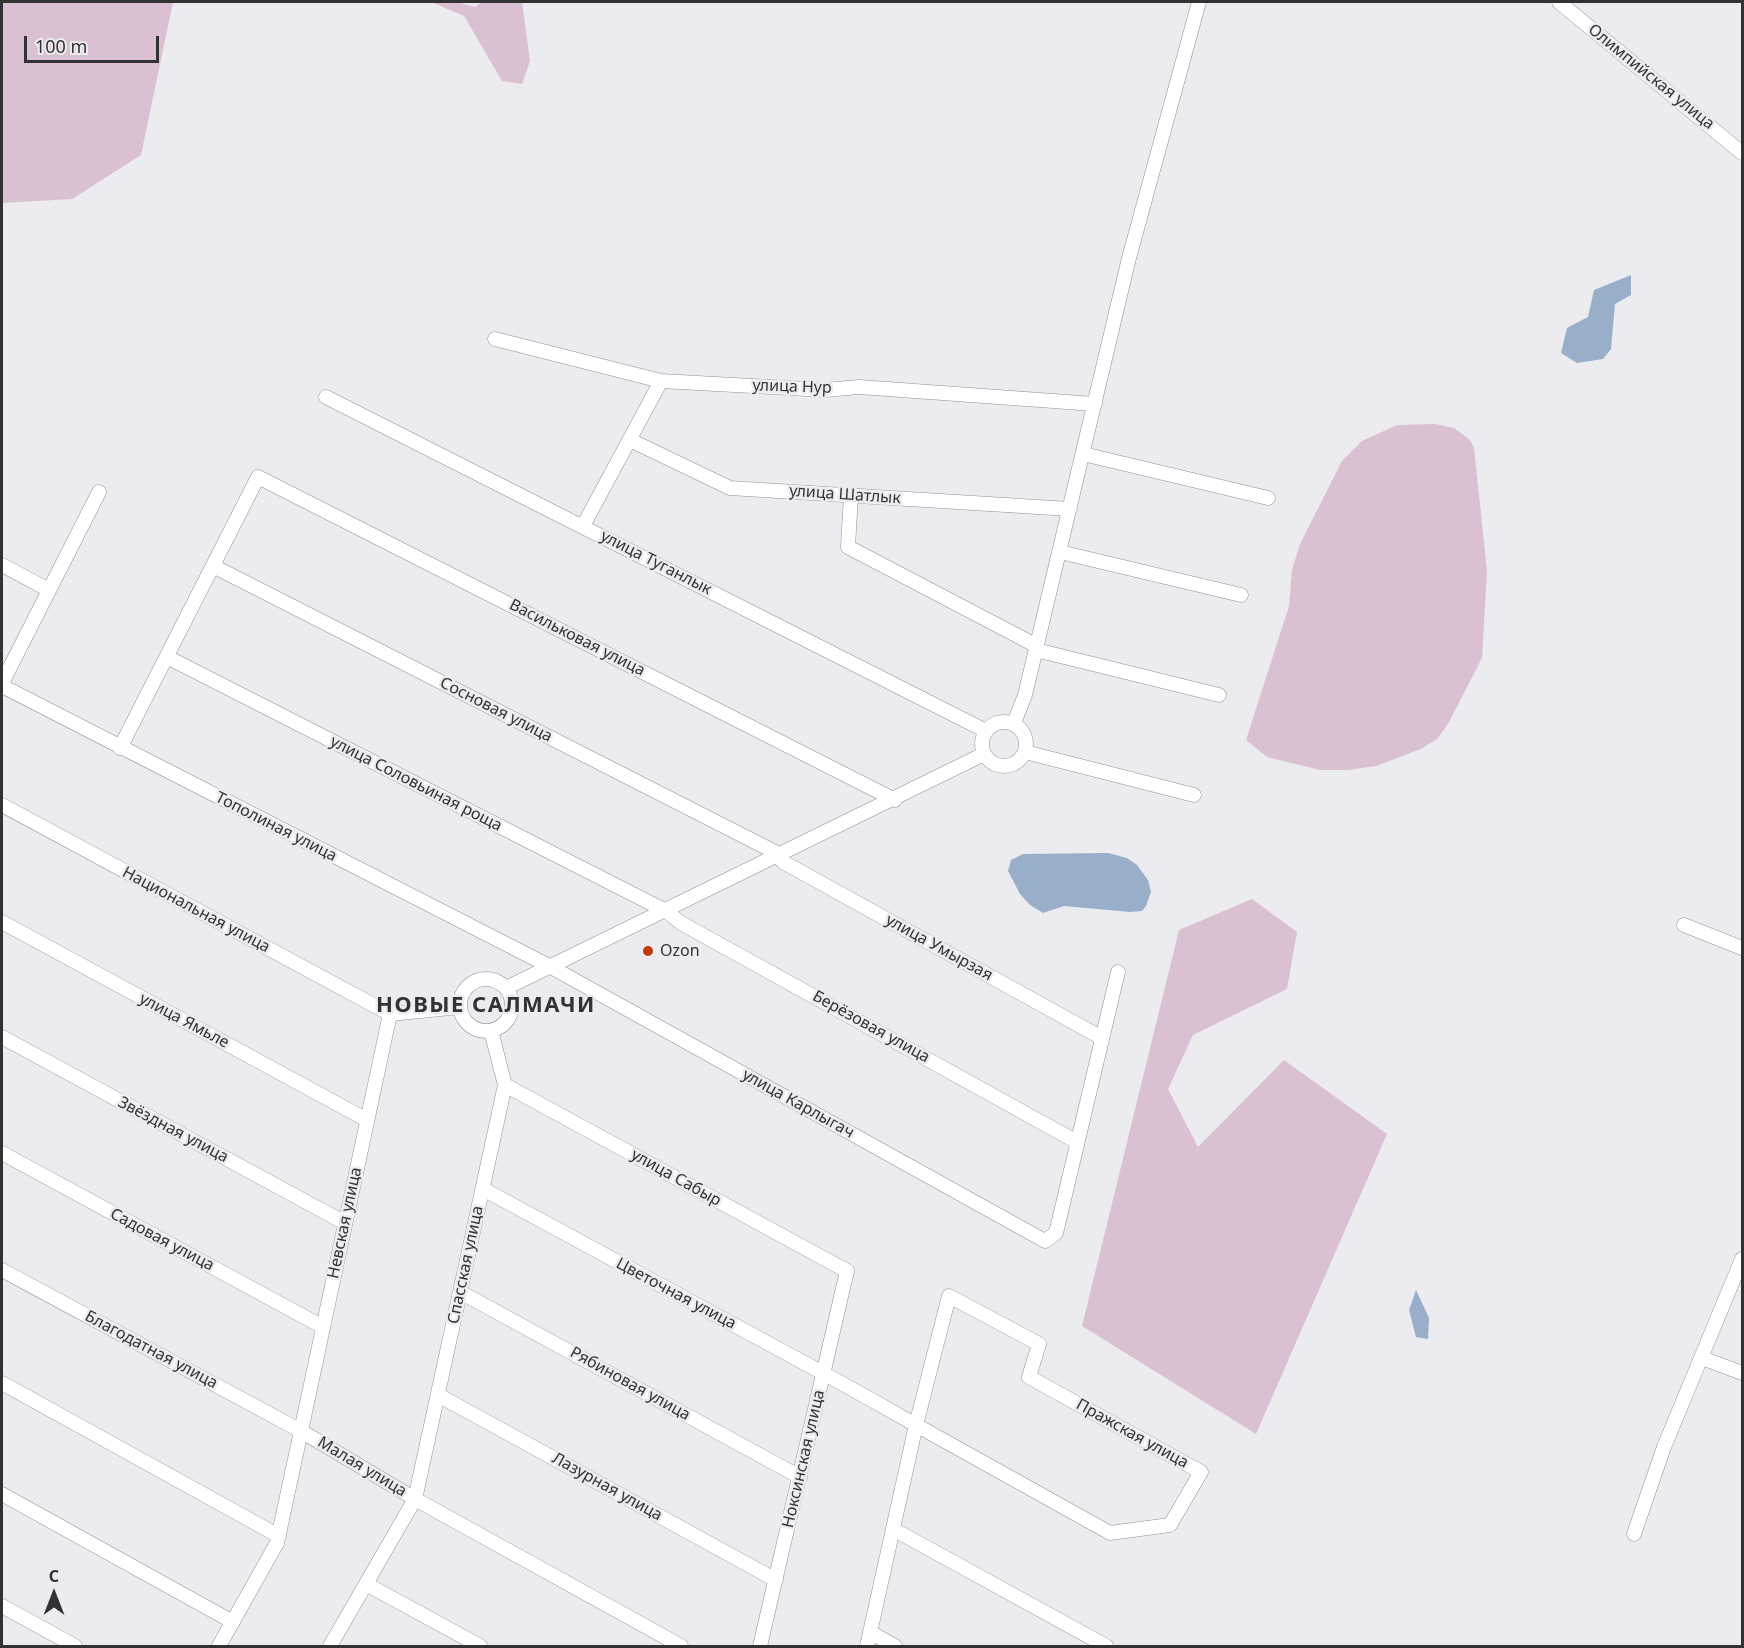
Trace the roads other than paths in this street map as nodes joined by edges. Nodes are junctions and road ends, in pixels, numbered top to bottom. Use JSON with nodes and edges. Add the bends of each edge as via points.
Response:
{"nodes":[{"id":1,"x":1198,"y":2,"type":"edge"},
{"id":2,"x":1559,"y":2,"type":"edge"},
{"id":3,"x":1743,"y":153,"type":"edge"},
{"id":4,"x":495,"y":339,"type":"dead end"},
{"id":5,"x":662,"y":381,"type":"junction"},
{"id":6,"x":326,"y":397,"type":"dead end"},
{"id":7,"x":1095,"y":404,"type":"junction"},
{"id":8,"x":630,"y":440,"type":"junction"},
{"id":9,"x":1083,"y":454,"type":"junction"},
{"id":10,"x":99,"y":492,"type":"dead end"},
{"id":11,"x":851,"y":495,"type":"junction"},
{"id":12,"x":1268,"y":498,"type":"dead end"},
{"id":13,"x":1070,"y":509,"type":"junction"},
{"id":14,"x":583,"y":526,"type":"junction"},
{"id":15,"x":1060,"y":552,"type":"junction"},
{"id":16,"x":2,"y":565,"type":"edge"},
{"id":17,"x":213,"y":566,"type":"junction"},
{"id":18,"x":49,"y":590,"type":"junction"},
{"id":19,"x":1241,"y":595,"type":"dead end"},
{"id":20,"x":1036,"y":648,"type":"junction"},
{"id":21,"x":167,"y":657,"type":"junction"},
{"id":22,"x":2,"y":685,"type":"edge"},
{"id":23,"x":1219,"y":695,"type":"dead end"},
{"id":24,"x":1014,"y":723,"type":"junction"},
{"id":25,"x":986,"y":730,"type":"junction"},
{"id":26,"x":120,"y":748,"type":"junction"},
{"id":27,"x":1025,"y":752,"type":"junction"},
{"id":28,"x":984,"y":754,"type":"junction"},
{"id":29,"x":1194,"y":795,"type":"dead end"},
{"id":30,"x":895,"y":800,"type":"junction"},
{"id":31,"x":2,"y":805,"type":"edge"},
{"id":32,"x":778,"y":856,"type":"junction"},
{"id":33,"x":666,"y":911,"type":"junction"},
{"id":34,"x":2,"y":922,"type":"edge"},
{"id":35,"x":1684,"y":925,"type":"dead end"},
{"id":36,"x":1743,"y":948,"type":"edge"},
{"id":37,"x":551,"y":967,"type":"junction"},
{"id":38,"x":1118,"y":972,"type":"dead end"},
{"id":39,"x":506,"y":988,"type":"junction"},
{"id":40,"x":460,"y":1007,"type":"junction"},
{"id":41,"x":390,"y":1014,"type":"junction"},
{"id":42,"x":491,"y":1032,"type":"junction"},
{"id":43,"x":2,"y":1037,"type":"edge"},
{"id":44,"x":1102,"y":1038,"type":"junction"},
{"id":45,"x":505,"y":1085,"type":"junction"},
{"id":46,"x":367,"y":1120,"type":"junction"},
{"id":47,"x":1077,"y":1142,"type":"junction"},
{"id":48,"x":2,"y":1153,"type":"edge"},
{"id":49,"x":483,"y":1190,"type":"junction"},
{"id":50,"x":345,"y":1222,"type":"junction"},
{"id":51,"x":1743,"y":1259,"type":"edge"},
{"id":52,"x":2,"y":1270,"type":"edge"},
{"id":53,"x":847,"y":1271,"type":"joint"},
{"id":54,"x":460,"y":1292,"type":"junction"},
{"id":55,"x":323,"y":1327,"type":"junction"},
{"id":56,"x":1702,"y":1358,"type":"junction"},
{"id":57,"x":823,"y":1373,"type":"junction"},
{"id":58,"x":1743,"y":1373,"type":"edge"},
{"id":59,"x":2,"y":1383,"type":"edge"},
{"id":60,"x":438,"y":1395,"type":"junction"},
{"id":61,"x":870,"y":1399,"type":"joint"},
{"id":62,"x":916,"y":1425,"type":"junction"},
{"id":63,"x":301,"y":1431,"type":"junction"},
{"id":64,"x":800,"y":1477,"type":"junction"},
{"id":65,"x":2,"y":1494,"type":"edge"},
{"id":66,"x":415,"y":1499,"type":"junction"},
{"id":67,"x":893,"y":1529,"type":"junction"},
{"id":68,"x":1634,"y":1534,"type":"dead end"},
{"id":69,"x":279,"y":1536,"type":"junction"},
{"id":70,"x":776,"y":1580,"type":"junction"},
{"id":71,"x":366,"y":1584,"type":"junction"},
{"id":72,"x":2,"y":1606,"type":"edge"},
{"id":73,"x":233,"y":1622,"type":"junction"},
{"id":74,"x":870,"y":1632,"type":"junction"},
{"id":75,"x":75,"y":1647,"type":"edge"},
{"id":76,"x":219,"y":1647,"type":"edge"},
{"id":77,"x":330,"y":1647,"type":"edge"},
{"id":78,"x":480,"y":1647,"type":"edge"},
{"id":79,"x":681,"y":1647,"type":"edge"},
{"id":80,"x":760,"y":1647,"type":"edge"},
{"id":81,"x":867,"y":1647,"type":"edge"},
{"id":82,"x":895,"y":1647,"type":"edge"},
{"id":83,"x":1106,"y":1647,"type":"edge"}],
"edges":[{"from":1,"to":7,"type":"street","via":[[1129,258]]},
{"from":2,"to":3,"type":"street","name":"Олимпийская улица"},
{"from":4,"to":5,"type":"street","name":"улица Нур"},
{"from":5,"to":7,"type":"street","name":"улица Нур","via":[[825,390],[859,387]]},
{"from":5,"to":8,"type":"street"},
{"from":6,"to":14,"type":"street","name":"улица Туганлык"},
{"from":7,"to":9,"type":"street"},
{"from":8,"to":11,"type":"street","name":"улица Шатлык","via":[[730,488]]},
{"from":8,"to":14,"type":"street"},
{"from":9,"to":12,"type":"street"},
{"from":9,"to":13,"type":"street"},
{"from":10,"to":18,"type":"street"},
{"from":11,"to":13,"type":"street","name":"улица Шатлык"},
{"from":11,"to":20,"type":"street","via":[[848,547]]},
{"from":13,"to":15,"type":"street"},
{"from":14,"to":25,"type":"street","name":"улица Туганлык"},
{"from":15,"to":19,"type":"street"},
{"from":15,"to":20,"type":"street"},
{"from":16,"to":18,"type":"street"},
{"from":17,"to":21,"type":"street"},
{"from":17,"to":30,"type":"street","name":"Васильковая улица","via":[[258,477]]},
{"from":17,"to":32,"type":"street","name":"Сосновая улица"},
{"from":18,"to":22,"type":"street"},
{"from":20,"to":23,"type":"street"},
{"from":20,"to":24,"type":"street"},
{"from":21,"to":26,"type":"street"},
{"from":21,"to":33,"type":"street","name":"улица Соловьиная роща"},
{"from":22,"to":26,"type":"street","name":"Тополиная улица"},
{"from":24,"to":25,"type":"street","via":[[995,723]]},
{"from":24,"to":27,"type":"street","via":[[1025,735]]},
{"from":25,"to":28,"type":"street","via":[[981,745]]},
{"from":26,"to":37,"type":"street","name":"Тополиная улица"},
{"from":27,"to":28,"type":"street","via":[[1014,764],[1005,766],[997,765]]},
{"from":27,"to":29,"type":"street"},
{"from":28,"to":30,"type":"street"},
{"from":30,"to":32,"type":"street"},
{"from":31,"to":41,"type":"street","name":"Национальная улица"},
{"from":32,"to":33,"type":"street"},
{"from":32,"to":44,"type":"street","name":"улица Умырзая"},
{"from":33,"to":37,"type":"street"},
{"from":33,"to":47,"type":"street","name":"Берёзовая улица","via":[[681,923]]},
{"from":34,"to":46,"type":"street","name":"улица Ямьле"},
{"from":35,"to":36,"type":"street"},
{"from":37,"to":39,"type":"street"},
{"from":37,"to":47,"type":"street","name":"улица Карлыгач","via":[[1045,1241],[1056,1233]]},
{"from":38,"to":44,"type":"street"},
{"from":39,"to":40,"type":"street","via":[[487,979],[476,981],[461,996]]},
{"from":39,"to":42,"type":"street","via":[[512,998],[509,1019]]},
{"from":40,"to":41,"type":"street"},
{"from":40,"to":42,"type":"street","via":[[470,1026]]},
{"from":41,"to":46,"type":"street","name":"Невская улица"},
{"from":42,"to":45,"type":"street","name":"Спасская улица"},
{"from":43,"to":50,"type":"street","name":"Звёздная улица"},
{"from":44,"to":47,"type":"street"},
{"from":45,"to":49,"type":"street","name":"Спасская улица"},
{"from":45,"to":53,"type":"street","name":"улица Сабыр"},
{"from":46,"to":50,"type":"street","name":"Невская улица"},
{"from":48,"to":55,"type":"street","name":"Садовая улица"},
{"from":49,"to":54,"type":"street","name":"Спасская улица"},
{"from":49,"to":57,"type":"street","name":"Цветочная улица"},
{"from":50,"to":55,"type":"street","name":"Невская улица"},
{"from":51,"to":56,"type":"street"},
{"from":52,"to":63,"type":"street","name":"Благодатная улица"},
{"from":53,"to":57,"type":"street","name":"Ноксинская улица"},
{"from":54,"to":60,"type":"street","name":"Спасская улица"},
{"from":54,"to":64,"type":"street","name":"Рябиновая улица"},
{"from":55,"to":63,"type":"street","name":"Невская улица"},
{"from":56,"to":58,"type":"street"},
{"from":56,"to":68,"type":"street","via":[[1664,1447]]},
{"from":57,"to":61,"type":"street","name":"Цветочная улица"},
{"from":57,"to":64,"type":"street","name":"Ноксинская улица"},
{"from":59,"to":69,"type":"street"},
{"from":60,"to":66,"type":"street","name":"Спасская улица"},
{"from":60,"to":70,"type":"street","name":"Лазурная улица"},
{"from":61,"to":62,"type":"street","name":"Пражская улица"},
{"from":62,"to":62,"type":"street","name":"Пражская улица","via":[[1110,1533],[1170,1525],[1201,1472],[1029,1377],[1039,1344],[949,1296]]},
{"from":62,"to":67,"type":"street","name":"Пражская улица"},
{"from":63,"to":66,"type":"street","name":"Малая улица"},
{"from":63,"to":69,"type":"street","name":"Малая улица"},
{"from":64,"to":70,"type":"street","name":"Ноксинская улица"},
{"from":65,"to":73,"type":"street"},
{"from":66,"to":71,"type":"street","name":"Малая улица"},
{"from":66,"to":79,"type":"street"},
{"from":67,"to":74,"type":"street","name":"Пражская улица"},
{"from":67,"to":83,"type":"street"},
{"from":69,"to":73,"type":"street","name":"Малая улица"},
{"from":70,"to":80,"type":"street","name":"Ноксинская улица"},
{"from":71,"to":77,"type":"street","name":"Малая улица"},
{"from":71,"to":78,"type":"street"},
{"from":72,"to":75,"type":"street"},
{"from":73,"to":76,"type":"street","name":"Малая улица"},
{"from":74,"to":81,"type":"street","name":"Пражская улица"},
{"from":74,"to":82,"type":"street"}]}
